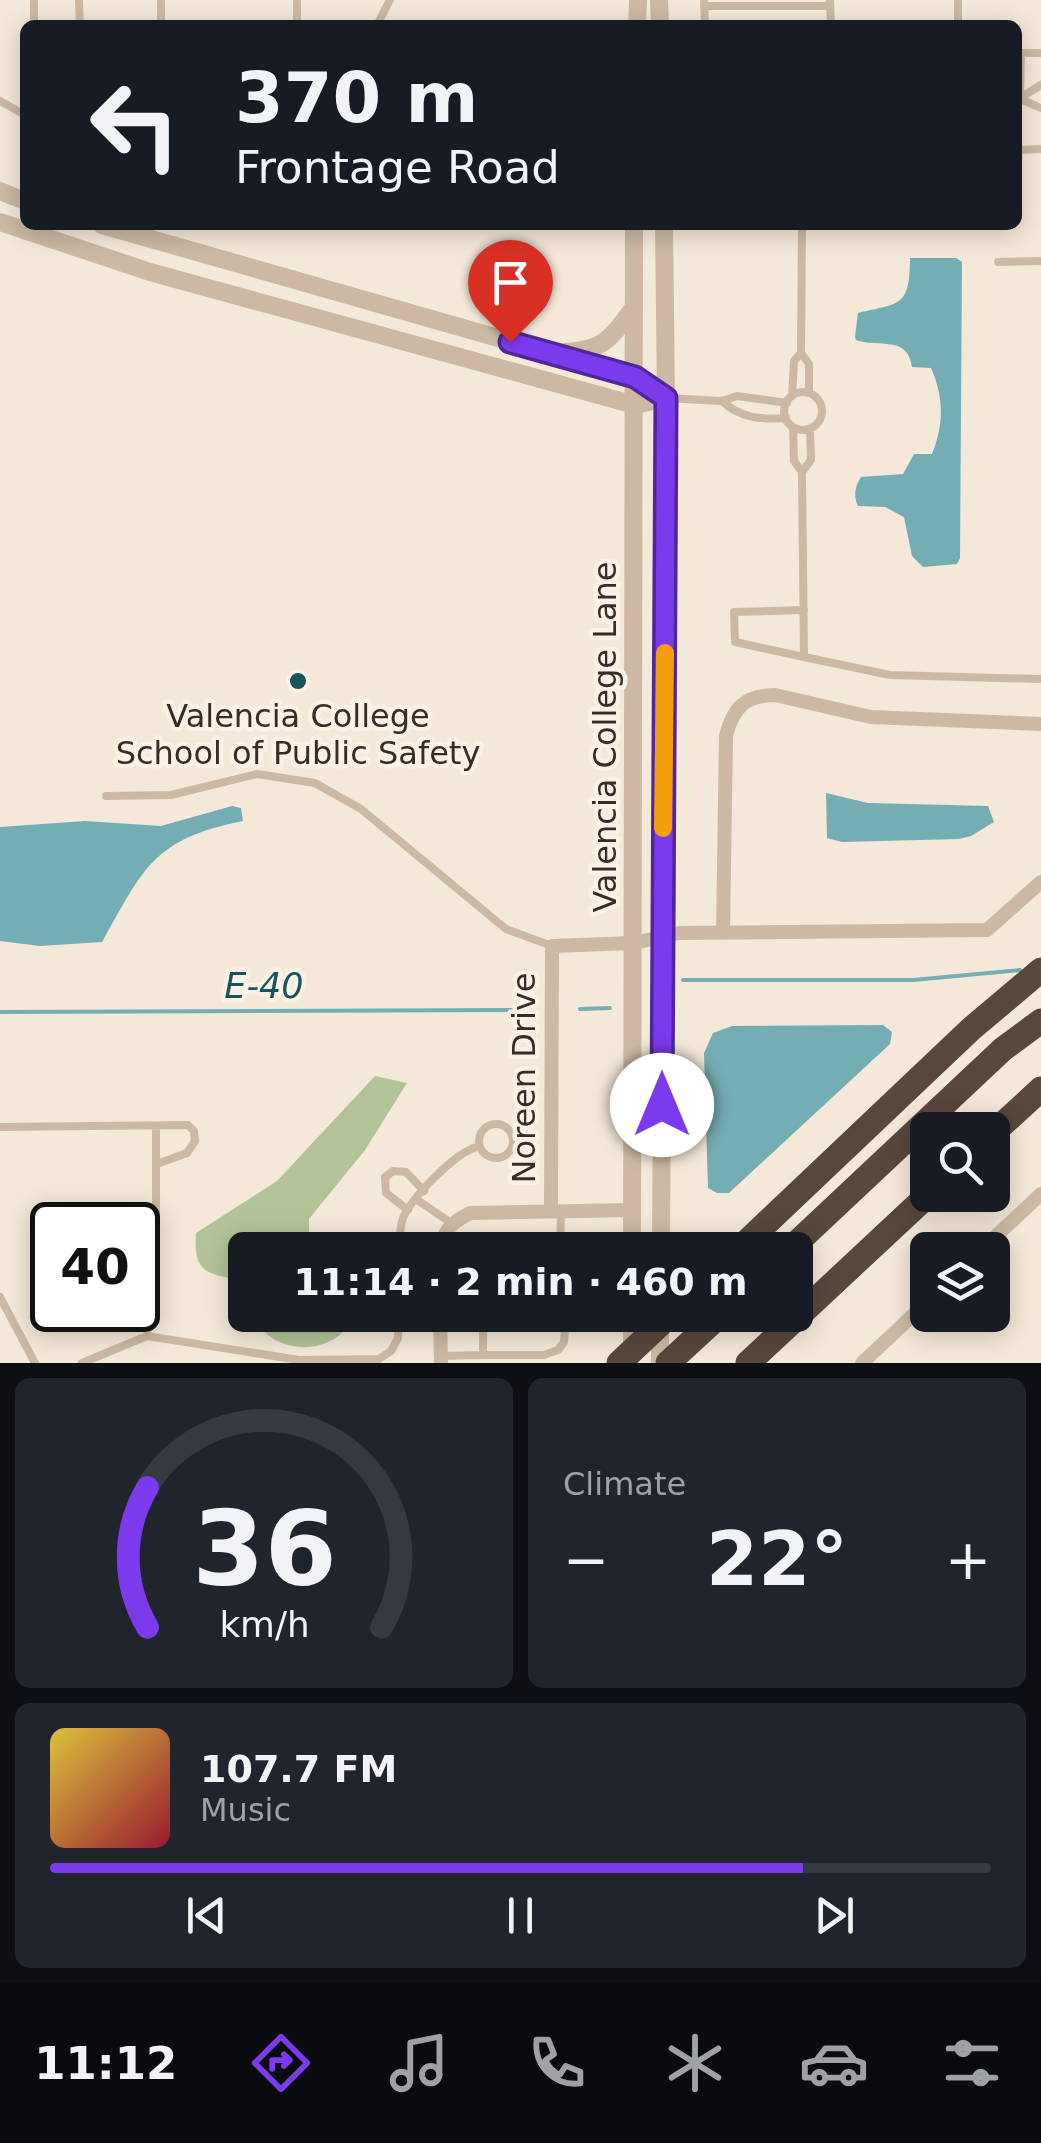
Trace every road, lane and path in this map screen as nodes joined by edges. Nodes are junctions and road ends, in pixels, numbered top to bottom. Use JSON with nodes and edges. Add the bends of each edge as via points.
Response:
{"nodes":[{"id":1,"x":704,"y":3,"type":"edge"},
{"id":2,"x":830,"y":3,"type":"edge"},
{"id":3,"x":24,"y":230,"type":"edge"},
{"id":4,"x":120,"y":230,"type":"edge"},
{"id":5,"x":634,"y":230,"type":"edge"},
{"id":6,"x":664,"y":230,"type":"edge"},
{"id":7,"x":802,"y":230,"type":"edge"},
{"id":8,"x":1041,"y":261,"type":"edge"},
{"id":9,"x":998,"y":262,"type":"dead end"},
{"id":10,"x":634,"y":307,"type":"junction"},
{"id":11,"x":547,"y":352,"type":"junction"},
{"id":12,"x":802,"y":353,"type":"junction"},
{"id":13,"x":635,"y":377,"type":"junction"},
{"id":14,"x":809,"y":394,"type":"junction"},
{"id":15,"x":666,"y":398,"type":"junction"},
{"id":16,"x":789,"y":400,"type":"junction"},
{"id":17,"x":722,"y":401,"type":"junction"},
{"id":18,"x":635,"y":405,"type":"junction"},
{"id":19,"x":786,"y":418,"type":"junction"},
{"id":20,"x":793,"y":428,"type":"junction"},
{"id":21,"x":810,"y":429,"type":"junction"},
{"id":22,"x":802,"y":472,"type":"junction"},
{"id":23,"x":804,"y":610,"type":"junction"},
{"id":24,"x":804,"y":656,"type":"junction"},
{"id":25,"x":1041,"y":679,"type":"edge"},
{"id":26,"x":1041,"y":724,"type":"edge"},
{"id":27,"x":106,"y":796,"type":"dead end"},
{"id":28,"x":1041,"y":882,"type":"edge"},
{"id":29,"x":723,"y":933,"type":"junction"},
{"id":30,"x":662,"y":936,"type":"junction"},
{"id":31,"x":634,"y":943,"type":"junction"},
{"id":32,"x":552,"y":946,"type":"junction"},
{"id":33,"x":1041,"y":970,"type":"edge"},
{"id":34,"x":1041,"y":1021,"type":"edge"},
{"id":35,"x":1041,"y":1089,"type":"edge"},
{"id":36,"x":1010,"y":1117,"type":"edge"},
{"id":37,"x":156,"y":1126,"type":"junction"},
{"id":38,"x":0,"y":1128,"type":"edge"},
{"id":39,"x":478,"y":1147,"type":"junction"},
{"id":40,"x":157,"y":1164,"type":"junction"},
{"id":41,"x":424,"y":1191,"type":"junction"},
{"id":42,"x":1041,"y":1194,"type":"edge"},
{"id":43,"x":416,"y":1198,"type":"junction"},
{"id":44,"x":408,"y":1210,"type":"junction"},
{"id":45,"x":556,"y":1210,"type":"junction"},
{"id":46,"x":633,"y":1210,"type":"junction"},
{"id":47,"x":910,"y":1212,"type":"edge"},
{"id":48,"x":452,"y":1223,"type":"junction"},
{"id":49,"x":400,"y":1232,"type":"edge"},
{"id":50,"x":446,"y":1232,"type":"edge"},
{"id":51,"x":558,"y":1232,"type":"edge"},
{"id":52,"x":632,"y":1232,"type":"edge"},
{"id":53,"x":650,"y":1232,"type":"edge"},
{"id":54,"x":661,"y":1232,"type":"edge"},
{"id":55,"x":757,"y":1232,"type":"edge"},
{"id":56,"x":808,"y":1232,"type":"edge"},
{"id":57,"x":1000,"y":1232,"type":"edge"},
{"id":58,"x":0,"y":1298,"type":"edge"},
{"id":59,"x":910,"y":1318,"type":"edge"},
{"id":60,"x":398,"y":1332,"type":"edge"},
{"id":61,"x":440,"y":1332,"type":"edge"},
{"id":62,"x":483,"y":1332,"type":"edge"},
{"id":63,"x":565,"y":1332,"type":"edge"},
{"id":64,"x":632,"y":1332,"type":"edge"},
{"id":65,"x":652,"y":1332,"type":"edge"},
{"id":66,"x":660,"y":1332,"type":"edge"},
{"id":67,"x":702,"y":1332,"type":"edge"},
{"id":68,"x":148,"y":1336,"type":"junction"},
{"id":69,"x":483,"y":1355,"type":"junction"},
{"id":70,"x":440,"y":1360,"type":"edge"},
{"id":71,"x":299,"y":1362,"type":"edge"},
{"id":72,"x":35,"y":1363,"type":"edge"},
{"id":73,"x":82,"y":1363,"type":"edge"},
{"id":74,"x":619,"y":1363,"type":"edge"},
{"id":75,"x":632,"y":1363,"type":"edge"},
{"id":76,"x":660,"y":1363,"type":"edge"},
{"id":77,"x":668,"y":1363,"type":"edge"},
{"id":78,"x":748,"y":1363,"type":"edge"},
{"id":79,"x":862,"y":1363,"type":"edge"}],
"edges":[{"from":1,"to":2,"type":"lane"},
{"from":3,"to":18,"type":"street","via":[[150,272]]},
{"from":4,"to":11,"type":"street"},
{"from":5,"to":10,"type":"street","name":"Valencia College Lane"},
{"from":6,"to":15,"type":"street","name":"Valencia College Lane"},
{"from":7,"to":12,"type":"lane"},
{"from":8,"to":9,"type":"lane"},
{"from":10,"to":11,"type":"street","via":[[606,343]]},
{"from":10,"to":13,"type":"street","name":"Valencia College Lane"},
{"from":11,"to":13,"type":"street"},
{"from":12,"to":14,"type":"lane","via":[[810,364]]},
{"from":12,"to":16,"type":"lane","via":[[794,361]]},
{"from":13,"to":15,"type":"street"},
{"from":13,"to":18,"type":"street","name":"Valencia College Lane"},
{"from":14,"to":16,"type":"lane"},
{"from":14,"to":21,"type":"lane","via":[[822,411]]},
{"from":15,"to":17,"type":"lane"},
{"from":15,"to":18,"type":"street"},
{"from":15,"to":30,"type":"street","name":"Valencia College Lane"},
{"from":16,"to":17,"type":"lane"},
{"from":16,"to":19,"type":"lane"},
{"from":17,"to":19,"type":"lane","via":[[754,418]]},
{"from":18,"to":31,"type":"street","name":"Valencia College Lane"},
{"from":19,"to":20,"type":"lane"},
{"from":20,"to":21,"type":"lane"},
{"from":20,"to":22,"type":"lane","via":[[794,461]]},
{"from":21,"to":22,"type":"lane","via":[[811,460]]},
{"from":22,"to":23,"type":"lane"},
{"from":23,"to":24,"type":"lane"},
{"from":23,"to":24,"type":"lane","via":[[734,612],[736,642]]},
{"from":24,"to":25,"type":"lane","via":[[890,674]]},
{"from":26,"to":29,"type":"street","via":[[870,718],[775,694],[741,704],[726,736]]},
{"from":27,"to":32,"type":"lane","via":[[171,795],[257,774],[314,783],[361,809],[506,929]]},
{"from":28,"to":29,"type":"street","via":[[988,930]]},
{"from":29,"to":30,"type":"street"},
{"from":30,"to":31,"type":"street"},
{"from":30,"to":54,"type":"street","name":"Valencia College Lane"},
{"from":31,"to":32,"type":"street"},
{"from":31,"to":46,"type":"street","name":"Valencia College Lane"},
{"from":32,"to":45,"type":"street","name":"Noreen Drive"},
{"from":33,"to":55,"type":"highway"},
{"from":34,"to":56,"type":"highway"},
{"from":35,"to":36,"type":"highway"},
{"from":37,"to":38,"type":"lane"},
{"from":37,"to":40,"type":"lane"},
{"from":37,"to":40,"type":"lane","via":[[188,1125],[195,1141],[187,1152]]},
{"from":39,"to":39,"type":"lane","via":[[502,1157],[514,1147],[514,1135],[508,1126],[492,1126],[481,1133]]},
{"from":39,"to":41,"type":"lane","via":[[456,1158]]},
{"from":40,"to":68,"type":"lane"},
{"from":41,"to":43,"type":"lane"},
{"from":41,"to":44,"type":"lane","via":[[406,1172],[388,1173],[386,1192]]},
{"from":42,"to":57,"type":"street"},
{"from":43,"to":44,"type":"lane"},
{"from":43,"to":48,"type":"lane"},
{"from":44,"to":49,"type":"lane"},
{"from":45,"to":46,"type":"street"},
{"from":45,"to":48,"type":"street","via":[[470,1212]]},
{"from":45,"to":51,"type":"lane"},
{"from":46,"to":52,"type":"street","name":"Valencia College Lane"},
{"from":46,"to":53,"type":"street","via":[[644,1216]]},
{"from":47,"to":78,"type":"highway"},
{"from":48,"to":50,"type":"street"},
{"from":58,"to":72,"type":"lane"},
{"from":59,"to":79,"type":"street"},
{"from":60,"to":71,"type":"lane","via":[[392,1351],[379,1359]]},
{"from":61,"to":70,"type":"street"},
{"from":62,"to":69,"type":"lane"},
{"from":63,"to":69,"type":"lane","via":[[551,1354]]},
{"from":64,"to":75,"type":"street"},
{"from":65,"to":74,"type":"highway","bridge":true},
{"from":66,"to":76,"type":"street"},
{"from":67,"to":77,"type":"highway"},
{"from":68,"to":71,"type":"lane"},
{"from":68,"to":73,"type":"lane"},
{"from":69,"to":70,"type":"lane"}]}
